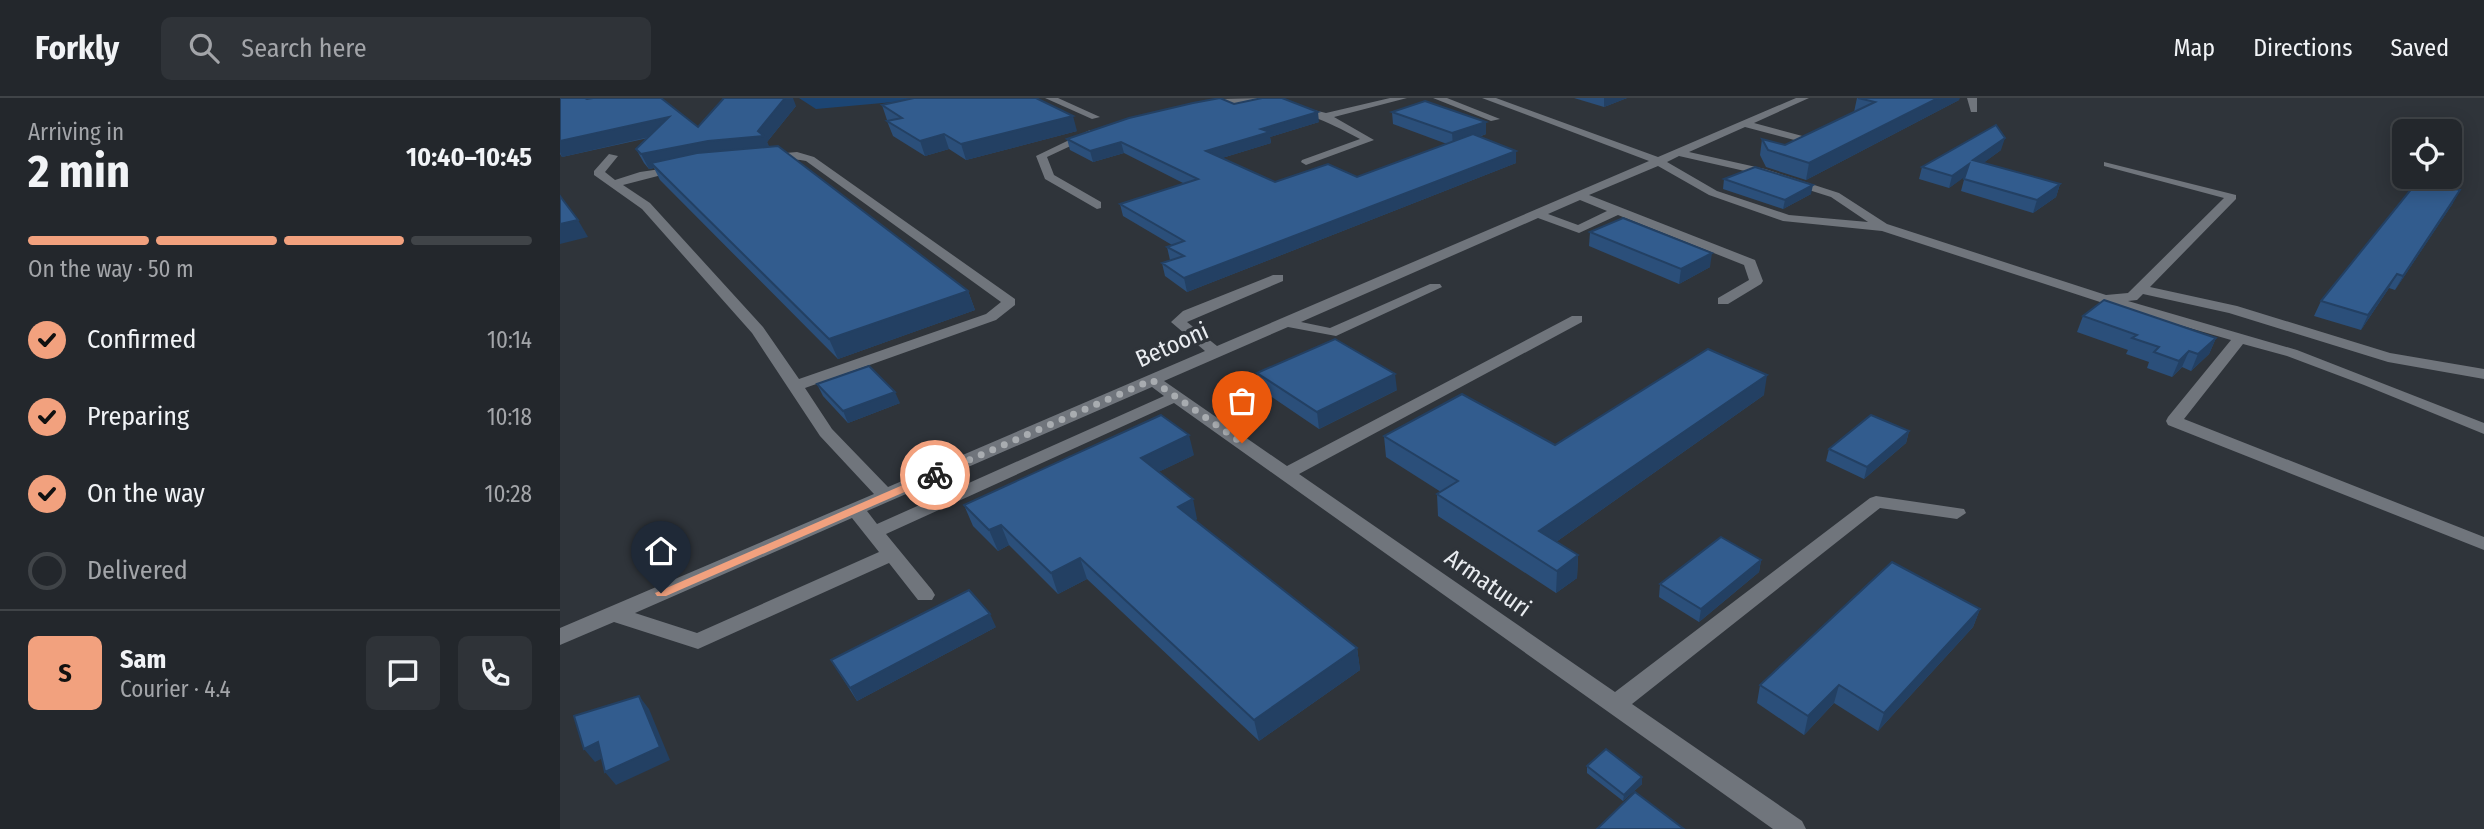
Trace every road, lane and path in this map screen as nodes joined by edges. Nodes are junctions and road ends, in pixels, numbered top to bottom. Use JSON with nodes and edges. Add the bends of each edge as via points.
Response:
{"nodes":[{"id":1,"x":1050,"y":98,"type":"edge"},
{"id":2,"x":1402,"y":98,"type":"edge"},
{"id":3,"x":1409,"y":98,"type":"edge"},
{"id":4,"x":1438,"y":98,"type":"edge"},
{"id":5,"x":1487,"y":98,"type":"edge"},
{"id":6,"x":1768,"y":98,"type":"edge"},
{"id":7,"x":1804,"y":98,"type":"edge"},
{"id":8,"x":1972,"y":98,"type":"edge"},
{"id":9,"x":1788,"y":105,"type":"junction"},
{"id":10,"x":1188,"y":106,"type":"edge"},
{"id":11,"x":1975,"y":110,"type":"dead end"},
{"id":12,"x":1523,"y":111,"type":"junction"},
{"id":13,"x":1388,"y":113,"type":"dead end"},
{"id":14,"x":1325,"y":116,"type":"junction"},
{"id":15,"x":1095,"y":117,"type":"dead end"},
{"id":16,"x":1495,"y":119,"type":"junction"},
{"id":17,"x":1478,"y":124,"type":"edge"},
{"id":18,"x":1744,"y":124,"type":"junction"},
{"id":19,"x":1836,"y":128,"type":"edge"},
{"id":20,"x":1095,"y":131,"type":"edge"},
{"id":21,"x":1676,"y":152,"type":"junction"},
{"id":22,"x":613,"y":156,"type":"dead end"},
{"id":23,"x":746,"y":159,"type":"edge"},
{"id":24,"x":1758,"y":159,"type":"dead end"},
{"id":25,"x":1656,"y":160,"type":"junction"},
{"id":26,"x":1306,"y":162,"type":"dead end"},
{"id":27,"x":2108,"y":164,"type":"dead end"},
{"id":28,"x":687,"y":166,"type":"edge"},
{"id":29,"x":1743,"y":167,"type":"junction"},
{"id":30,"x":614,"y":184,"type":"junction"},
{"id":31,"x":1578,"y":195,"type":"junction"},
{"id":32,"x":1097,"y":205,"type":"dead end"},
{"id":33,"x":1618,"y":210,"type":"junction"},
{"id":34,"x":1535,"y":213,"type":"junction"},
{"id":35,"x":1883,"y":227,"type":"junction"},
{"id":36,"x":1278,"y":278,"type":"dead end"},
{"id":37,"x":1435,"y":287,"type":"dead end"},
{"id":38,"x":2139,"y":289,"type":"junction"},
{"id":39,"x":2105,"y":299,"type":"junction"},
{"id":40,"x":1723,"y":302,"type":"dead end"},
{"id":41,"x":1577,"y":319,"type":"dead end"},
{"id":42,"x":1283,"y":323,"type":"junction"},
{"id":43,"x":2240,"y":338,"type":"junction"},
{"id":44,"x":1215,"y":352,"type":"junction"},
{"id":45,"x":2484,"y":374,"type":"edge"},
{"id":46,"x":1152,"y":380,"type":"junction"},
{"id":47,"x":795,"y":386,"type":"junction"},
{"id":48,"x":1175,"y":397,"type":"junction"},
{"id":49,"x":2484,"y":429,"type":"edge"},
{"id":50,"x":1286,"y":474,"type":"junction"},
{"id":51,"x":886,"y":496,"type":"junction"},
{"id":52,"x":855,"y":509,"type":"junction"},
{"id":53,"x":1957,"y":513,"type":"dead end"},
{"id":54,"x":875,"y":532,"type":"junction"},
{"id":55,"x":2484,"y":544,"type":"edge"},
{"id":56,"x":892,"y":554,"type":"junction"},
{"id":57,"x":925,"y":595,"type":"dead end"},
{"id":58,"x":613,"y":614,"type":"junction"},
{"id":59,"x":560,"y":637,"type":"edge"},
{"id":60,"x":1615,"y":704,"type":"junction"},
{"id":61,"x":1793,"y":829,"type":"edge"}],
"edges":[{"from":1,"to":15,"type":"street"},
{"from":2,"to":14,"type":"street"},
{"from":3,"to":13,"type":"street","via":[[1380,109]]},
{"from":4,"to":16,"type":"street"},
{"from":5,"to":12,"type":"street"},
{"from":6,"to":9,"type":"street"},
{"from":7,"to":9,"type":"street","name":"Betooni"},
{"from":8,"to":11,"type":"street"},
{"from":9,"to":18,"type":"street","name":"Betooni"},
{"from":10,"to":14,"type":"street","via":[[1220,99],[1284,100]]},
{"from":12,"to":16,"type":"street"},
{"from":12,"to":25,"type":"street"},
{"from":14,"to":26,"type":"street","via":[[1369,140]]},
{"from":16,"to":17,"type":"street"},
{"from":18,"to":19,"type":"street","via":[[1807,140]]},
{"from":18,"to":21,"type":"street","name":"Betooni"},
{"from":20,"to":32,"type":"street","via":[[1041,156],[1049,177]]},
{"from":21,"to":25,"type":"street","name":"Betooni"},
{"from":21,"to":29,"type":"street"},
{"from":22,"to":30,"type":"street","via":[[598,173]]},
{"from":23,"to":47,"type":"street","via":[[797,155],[810,159],[1010,302],[991,317]]},
{"from":24,"to":29,"type":"street"},
{"from":25,"to":31,"type":"street","name":"Betooni"},
{"from":25,"to":35,"type":"street","via":[[1713,193],[1787,218]]},
{"from":27,"to":38,"type":"street","via":[[2232,197]]},
{"from":28,"to":30,"type":"street"},
{"from":29,"to":35,"type":"street","via":[[1835,195]]},
{"from":30,"to":47,"type":"street","via":[[646,206],[758,330]]},
{"from":31,"to":33,"type":"street"},
{"from":31,"to":34,"type":"street","name":"Betooni"},
{"from":33,"to":34,"type":"street","via":[[1579,229]]},
{"from":33,"to":40,"type":"street","via":[[1750,262],[1756,281]]},
{"from":34,"to":42,"type":"street","name":"Betooni"},
{"from":35,"to":39,"type":"street"},
{"from":36,"to":44,"type":"street","via":[[1178,322]]},
{"from":37,"to":42,"type":"street","via":[[1331,332]]},
{"from":38,"to":39,"type":"street","via":[[2132,297]]},
{"from":38,"to":45,"type":"street","via":[[2232,309],[2388,357]]},
{"from":39,"to":43,"type":"street"},
{"from":41,"to":50,"type":"street"},
{"from":42,"to":44,"type":"street","name":"Betooni"},
{"from":43,"to":49,"type":"street","via":[[2370,382]]},
{"from":43,"to":55,"type":"street","via":[[2174,421]]},
{"from":44,"to":46,"type":"street","name":"Betooni"},
{"from":46,"to":48,"type":"street","name":"Armatuuri"},
{"from":46,"to":51,"type":"street","name":"Betooni"},
{"from":47,"to":51,"type":"street","via":[[826,432]]},
{"from":48,"to":50,"type":"street","name":"Armatuuri"},
{"from":48,"to":54,"type":"street"},
{"from":50,"to":60,"type":"street","name":"Armatuuri"},
{"from":51,"to":52,"type":"street","name":"Betooni"},
{"from":52,"to":54,"type":"street"},
{"from":52,"to":58,"type":"street","name":"Betooni"},
{"from":53,"to":60,"type":"street","via":[[1876,502]]},
{"from":54,"to":56,"type":"street"},
{"from":56,"to":57,"type":"street"},
{"from":56,"to":58,"type":"street","via":[[698,641]]},
{"from":58,"to":59,"type":"street","name":"Betooni"},
{"from":60,"to":61,"type":"street","name":"Armatuuri"}]}
